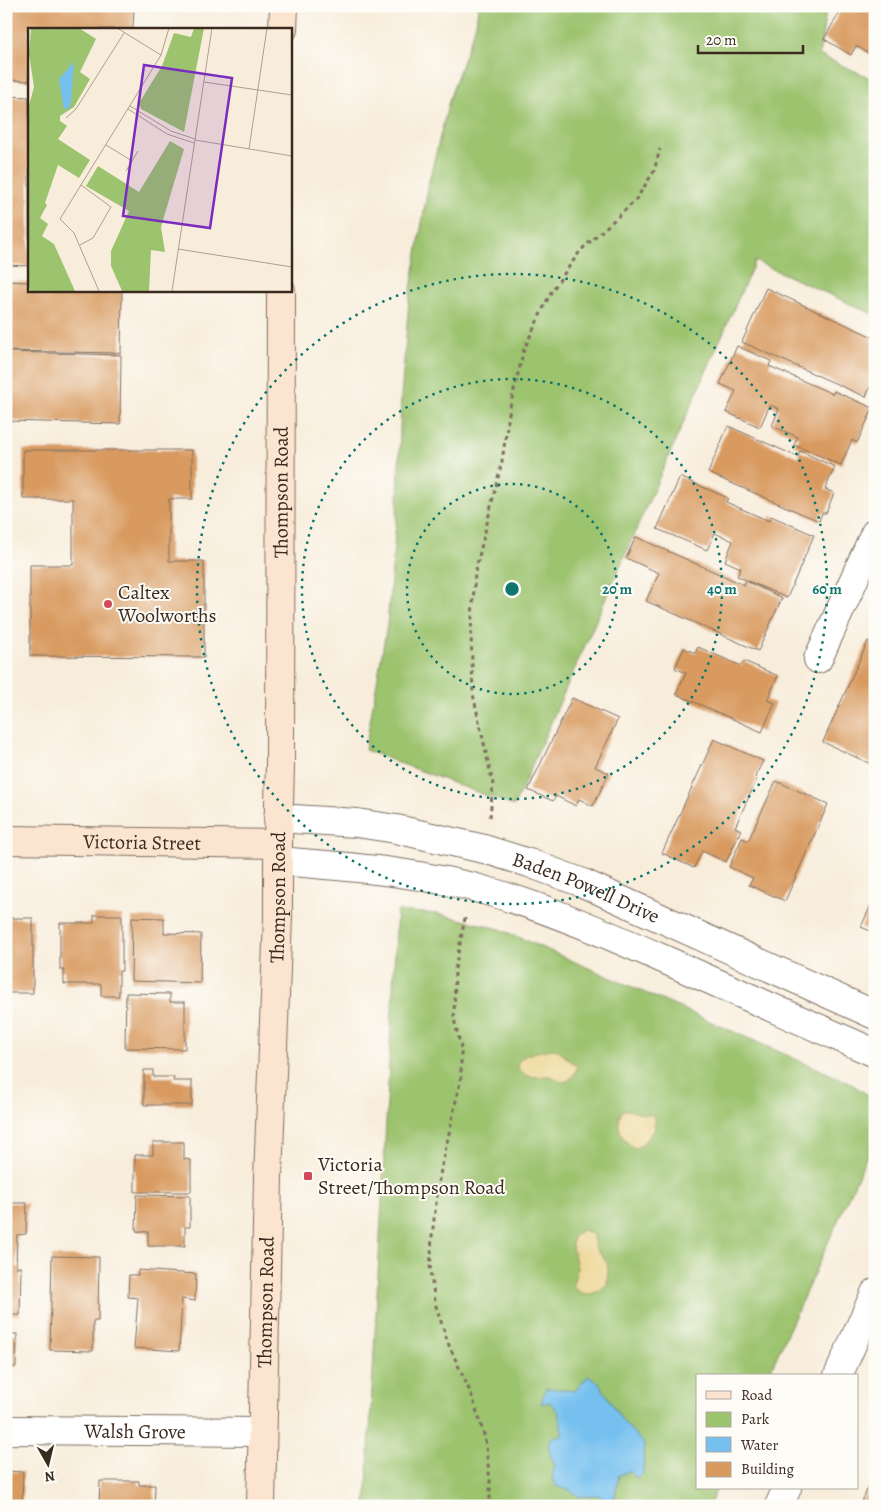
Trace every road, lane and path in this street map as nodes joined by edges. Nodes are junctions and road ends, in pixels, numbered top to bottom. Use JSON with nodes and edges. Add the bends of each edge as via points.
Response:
{"nodes":[{"id":1,"x":284,"y":6,"type":"edge"},
{"id":2,"x":283,"y":28,"type":"edge"},
{"id":3,"x":660,"y":149,"type":"dead end"},
{"id":4,"x":281,"y":291,"type":"edge"},
{"id":5,"x":871,"y":549,"type":"edge"},
{"id":6,"x":818,"y":660,"type":"dead end"},
{"id":7,"x":278,"y":818,"type":"junction"},
{"id":8,"x":6,"y":840,"type":"edge"},
{"id":9,"x":484,"y":849,"type":"junction"},
{"id":10,"x":278,"y":853,"type":"junction"},
{"id":11,"x":455,"y":968,"type":"dead end"},
{"id":12,"x":875,"y":1015,"type":"edge"},
{"id":13,"x":872,"y":1045,"type":"edge"},
{"id":14,"x":875,"y":1293,"type":"edge"},
{"id":15,"x":839,"y":1374,"type":"edge"},
{"id":16,"x":6,"y":1430,"type":"edge"},
{"id":17,"x":262,"y":1432,"type":"junction"},
{"id":18,"x":786,"y":1490,"type":"edge"},
{"id":19,"x":261,"y":1506,"type":"edge"},
{"id":20,"x":490,"y":1506,"type":"edge"},
{"id":21,"x":779,"y":1506,"type":"edge"}],
"edges":[{"from":1,"to":2,"type":"main road"},
{"from":3,"to":9,"type":"path","via":[[654,171],[635,201],[581,250],[551,292],[524,349],[475,573],[471,632],[473,694],[493,784],[493,803]]},
{"from":4,"to":7,"type":"main road","name":"Thompson Road"},
{"from":5,"to":6,"type":"street"},
{"from":7,"to":9,"type":"street","name":"Baden Powell Drive","via":[[375,825]]},
{"from":7,"to":10,"type":"main road","name":"Thompson Road"},
{"from":8,"to":10,"type":"main road","name":"Victoria Street"},
{"from":9,"to":12,"type":"street","name":"Baden Powell Drive","via":[[583,883]]},
{"from":10,"to":13,"type":"street","name":"Baden Powell Drive","via":[[416,875],[524,902],[585,924]]},
{"from":10,"to":17,"type":"main road","name":"Thompson Road"},
{"from":11,"to":20,"type":"path","via":[[454,1018],[461,1048],[461,1078],[439,1179],[430,1271],[436,1306],[448,1343],[472,1396],[485,1438]]},
{"from":14,"to":15,"type":"street"},
{"from":16,"to":17,"type":"street","name":"Walsh Grove"},
{"from":17,"to":19,"type":"main road","name":"Thompson Road"},
{"from":18,"to":21,"type":"street"}]}
